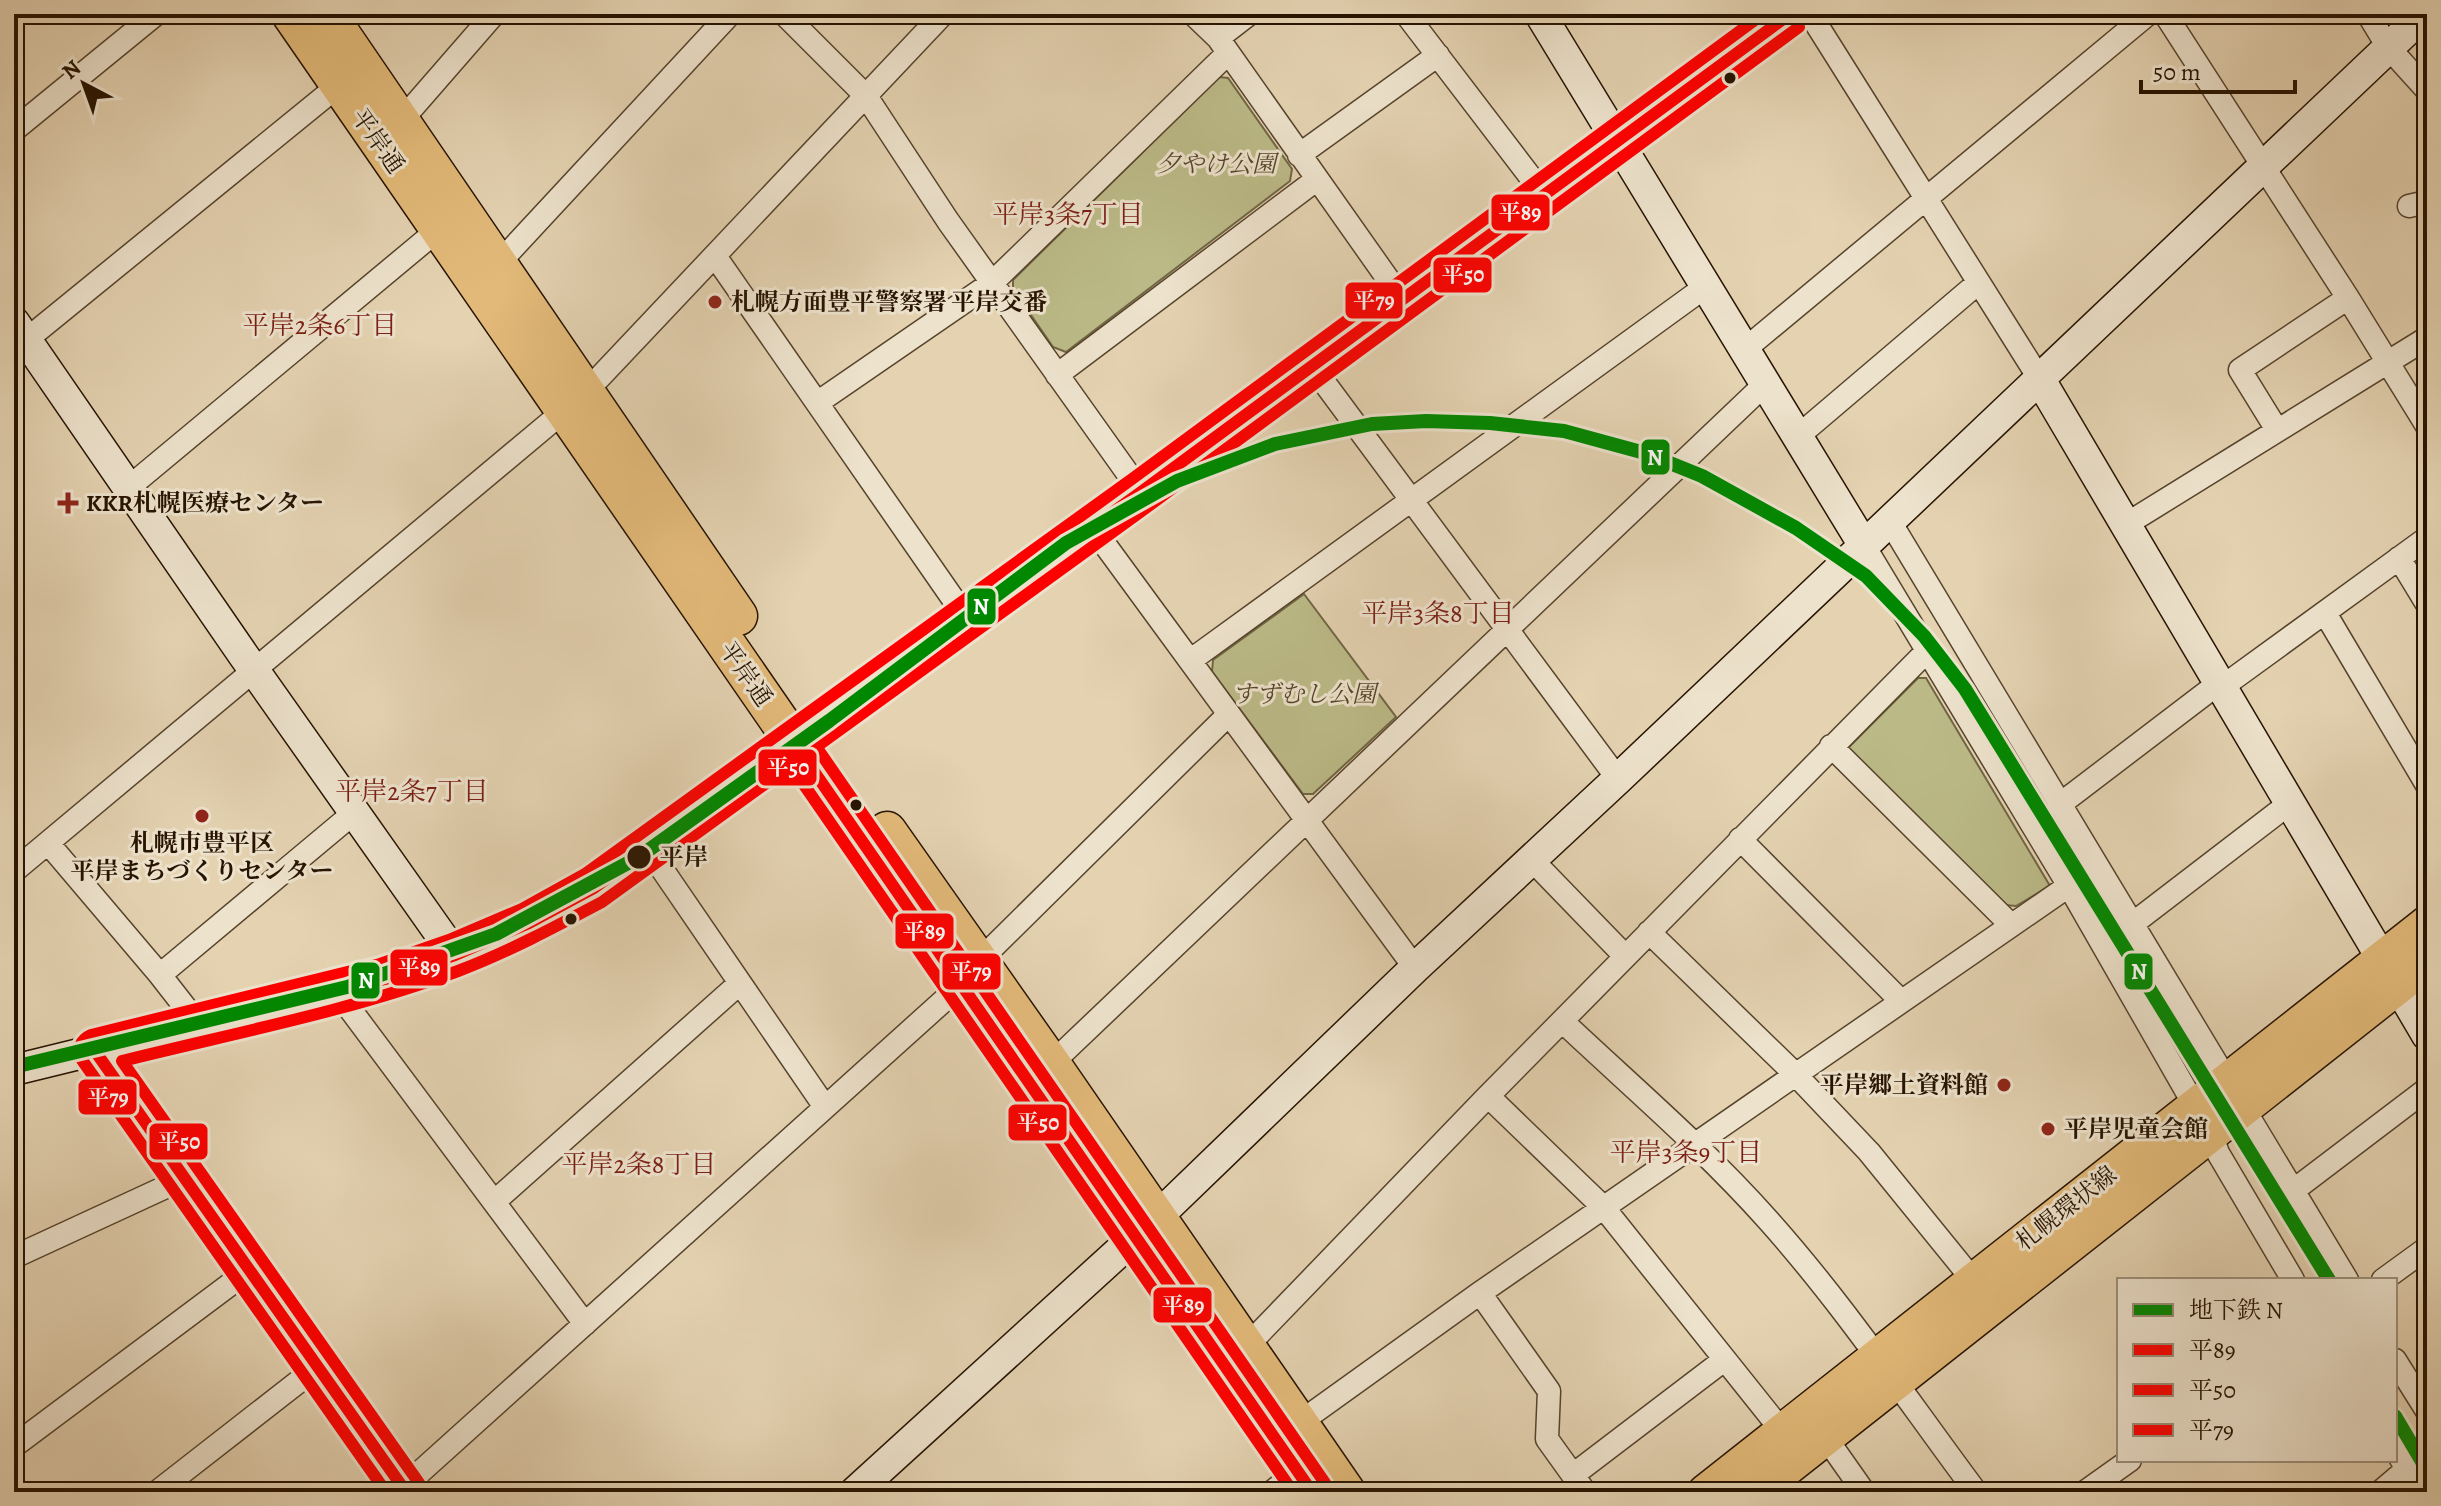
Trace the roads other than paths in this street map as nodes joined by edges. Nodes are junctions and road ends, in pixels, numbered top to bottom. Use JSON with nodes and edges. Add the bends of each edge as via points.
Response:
{"nodes":[{"id":1,"x":156,"y":14,"type":"edge"},
{"id":2,"x":291,"y":14,"type":"edge"},
{"id":3,"x":327,"y":14,"type":"edge"},
{"id":4,"x":494,"y":14,"type":"edge"},
{"id":5,"x":730,"y":14,"type":"edge"},
{"id":6,"x":784,"y":14,"type":"edge"},
{"id":7,"x":943,"y":14,"type":"edge"},
{"id":8,"x":1193,"y":14,"type":"edge"},
{"id":9,"x":1249,"y":14,"type":"edge"},
{"id":10,"x":1406,"y":14,"type":"edge"},
{"id":11,"x":1540,"y":14,"type":"edge"},
{"id":12,"x":1790,"y":14,"type":"edge"},
{"id":13,"x":1810,"y":14,"type":"edge"},
{"id":14,"x":2148,"y":14,"type":"edge"},
{"id":15,"x":2165,"y":14,"type":"edge"},
{"id":16,"x":2368,"y":14,"type":"edge"},
{"id":17,"x":2424,"y":14,"type":"edge"},
{"id":18,"x":1222,"y":46,"type":"junction"},
{"id":19,"x":2388,"y":47,"type":"junction"},
{"id":20,"x":1438,"y":55,"type":"junction"},
{"id":21,"x":339,"y":85,"type":"junction"},
{"id":22,"x":2427,"y":90,"type":"edge"},
{"id":23,"x":866,"y":96,"type":"junction"},
{"id":24,"x":387,"y":129,"type":"junction"},
{"id":25,"x":14,"y":130,"type":"edge"},
{"id":26,"x":1618,"y":142,"type":"junction"},
{"id":27,"x":1299,"y":155,"type":"junction"},
{"id":28,"x":2264,"y":166,"type":"junction"},
{"id":29,"x":1316,"y":180,"type":"junction"},
{"id":30,"x":1545,"y":196,"type":"junction"},
{"id":31,"x":1925,"y":198,"type":"junction"},
{"id":32,"x":439,"y":229,"type":"junction"},
{"id":33,"x":715,"y":256,"type":"junction"},
{"id":34,"x":486,"y":272,"type":"junction"},
{"id":35,"x":993,"y":282,"type":"junction"},
{"id":36,"x":1978,"y":283,"type":"junction"},
{"id":37,"x":1705,"y":287,"type":"junction"},
{"id":38,"x":2348,"y":298,"type":"junction"},
{"id":39,"x":1402,"y":299,"type":"junction"},
{"id":40,"x":20,"y":331,"type":"edge"},
{"id":41,"x":2427,"y":338,"type":"edge"},
{"id":42,"x":1744,"y":350,"type":"junction"},
{"id":43,"x":2389,"y":362,"type":"junction"},
{"id":44,"x":1312,"y":366,"type":"junction"},
{"id":45,"x":1057,"y":375,"type":"junction"},
{"id":46,"x":2039,"y":378,"type":"junction"},
{"id":47,"x":1764,"y":385,"type":"junction"},
{"id":48,"x":574,"y":401,"type":"junction"},
{"id":49,"x":817,"y":403,"type":"junction"},
{"id":50,"x":2427,"y":426,"type":"edge"},
{"id":51,"x":2277,"y":430,"type":"junction"},
{"id":52,"x":1797,"y":437,"type":"junction"},
{"id":53,"x":128,"y":488,"type":"junction"},
{"id":54,"x":1141,"y":492,"type":"junction"},
{"id":55,"x":1411,"y":500,"type":"junction"},
{"id":56,"x":1889,"y":520,"type":"junction"},
{"id":57,"x":2125,"y":525,"type":"junction"},
{"id":58,"x":1092,"y":527,"type":"junction"},
{"id":59,"x":2427,"y":538,"type":"edge"},
{"id":60,"x":1863,"y":544,"type":"junction"},
{"id":61,"x":2399,"y":558,"type":"junction"},
{"id":62,"x":2427,"y":604,"type":"edge"},
{"id":63,"x":2325,"y":613,"type":"junction"},
{"id":64,"x":967,"y":619,"type":"junction"},
{"id":65,"x":1508,"y":630,"type":"junction"},
{"id":66,"x":1928,"y":650,"type":"junction"},
{"id":67,"x":1191,"y":660,"type":"junction"},
{"id":68,"x":255,"y":669,"type":"junction"},
{"id":69,"x":2220,"y":685,"type":"junction"},
{"id":70,"x":1229,"y":714,"type":"junction"},
{"id":71,"x":805,"y":737,"type":"junction"},
{"id":72,"x":1831,"y":746,"type":"junction"},
{"id":73,"x":1618,"y":779,"type":"junction"},
{"id":74,"x":2427,"y":785,"type":"edge"},
{"id":75,"x":2290,"y":803,"type":"junction"},
{"id":76,"x":2059,"y":805,"type":"junction"},
{"id":77,"x":355,"y":812,"type":"junction"},
{"id":78,"x":1307,"y":820,"type":"junction"},
{"id":79,"x":1740,"y":839,"type":"junction"},
{"id":80,"x":48,"y":843,"type":"junction"},
{"id":81,"x":649,"y":850,"type":"junction"},
{"id":82,"x":1531,"y":859,"type":"junction"},
{"id":83,"x":2096,"y":867,"type":"junction"},
{"id":84,"x":14,"y":871,"type":"edge"},
{"id":85,"x":2069,"y":886,"type":"junction"},
{"id":86,"x":2427,"y":923,"type":"edge"},
{"id":87,"x":2011,"y":925,"type":"junction"},
{"id":88,"x":2131,"y":925,"type":"junction"},
{"id":89,"x":1649,"y":932,"type":"junction"},
{"id":90,"x":455,"y":955,"type":"junction"},
{"id":91,"x":1625,"y":956,"type":"junction"},
{"id":92,"x":2427,"y":964,"type":"edge"},
{"id":93,"x":1415,"y":968,"type":"junction"},
{"id":94,"x":970,"y":973,"type":"junction"},
{"id":95,"x":2390,"y":973,"type":"junction"},
{"id":96,"x":160,"y":975,"type":"junction"},
{"id":97,"x":740,"y":983,"type":"junction"},
{"id":98,"x":338,"y":993,"type":"junction"},
{"id":99,"x":1901,"y":1001,"type":"junction"},
{"id":100,"x":1562,"y":1021,"type":"junction"},
{"id":101,"x":199,"y":1025,"type":"junction"},
{"id":102,"x":2427,"y":1035,"type":"edge"},
{"id":103,"x":95,"y":1051,"type":"junction"},
{"id":104,"x":1051,"y":1064,"type":"junction"},
{"id":105,"x":14,"y":1070,"type":"edge"},
{"id":106,"x":1795,"y":1074,"type":"junction"},
{"id":107,"x":2427,"y":1089,"type":"edge"},
{"id":108,"x":2235,"y":1095,"type":"junction"},
{"id":109,"x":1488,"y":1096,"type":"junction"},
{"id":110,"x":825,"y":1107,"type":"junction"},
{"id":111,"x":2203,"y":1120,"type":"junction"},
{"id":112,"x":1694,"y":1145,"type":"junction"},
{"id":113,"x":183,"y":1179,"type":"junction"},
{"id":114,"x":2294,"y":1190,"type":"junction"},
{"id":115,"x":494,"y":1202,"type":"junction"},
{"id":116,"x":1604,"y":1208,"type":"junction"},
{"id":117,"x":1145,"y":1226,"type":"junction"},
{"id":118,"x":2427,"y":1248,"type":"edge"},
{"id":119,"x":14,"y":1257,"type":"edge"},
{"id":120,"x":248,"y":1271,"type":"junction"},
{"id":121,"x":2292,"y":1278,"type":"edge"},
{"id":122,"x":2346,"y":1278,"type":"edge"},
{"id":123,"x":2386,"y":1278,"type":"edge"},
{"id":124,"x":1973,"y":1280,"type":"junction"},
{"id":125,"x":1480,"y":1293,"type":"junction"},
{"id":126,"x":585,"y":1324,"type":"junction"},
{"id":127,"x":1246,"y":1347,"type":"junction"},
{"id":128,"x":1724,"y":1360,"type":"junction"},
{"id":129,"x":2397,"y":1363,"type":"edge"},
{"id":130,"x":316,"y":1368,"type":"junction"},
{"id":131,"x":1886,"y":1370,"type":"junction"},
{"id":132,"x":2425,"y":1405,"type":"edge"},
{"id":133,"x":1286,"y":1431,"type":"junction"},
{"id":134,"x":1782,"y":1431,"type":"junction"},
{"id":135,"x":1826,"y":1438,"type":"junction"},
{"id":136,"x":14,"y":1446,"type":"edge"},
{"id":137,"x":2397,"y":1452,"type":"edge"},
{"id":138,"x":2127,"y":1462,"type":"edge"},
{"id":139,"x":2407,"y":1469,"type":"junction"},
{"id":140,"x":1300,"y":1477,"type":"edge"},
{"id":141,"x":1579,"y":1484,"type":"edge"},
{"id":142,"x":402,"y":1491,"type":"edge"},
{"id":143,"x":157,"y":1492,"type":"edge"},
{"id":144,"x":855,"y":1492,"type":"edge"},
{"id":145,"x":1346,"y":1492,"type":"edge"},
{"id":146,"x":1705,"y":1492,"type":"edge"},
{"id":147,"x":1757,"y":1492,"type":"edge"},
{"id":148,"x":1864,"y":1492,"type":"edge"},
{"id":149,"x":1976,"y":1492,"type":"edge"},
{"id":150,"x":2085,"y":1492,"type":"edge"},
{"id":151,"x":2380,"y":1492,"type":"edge"},
{"id":152,"x":2421,"y":1492,"type":"edge"}],
"edges":[{"from":1,"to":25,"type":"street"},
{"from":2,"to":21,"type":"highway","name":"平岸通"},
{"from":3,"to":24,"type":"highway","name":"平岸通"},
{"from":4,"to":24,"type":"street"},
{"from":5,"to":34,"type":"street"},
{"from":6,"to":23,"type":"street"},
{"from":7,"to":23,"type":"street"},
{"from":8,"to":18,"type":"street"},
{"from":9,"to":18,"type":"street"},
{"from":10,"to":20,"type":"street"},
{"from":11,"to":26,"type":"street"},
{"from":12,"to":26,"type":"street"},
{"from":13,"to":31,"type":"street"},
{"from":14,"to":31,"type":"street"},
{"from":15,"to":28,"type":"street"},
{"from":16,"to":19,"type":"street"},
{"from":17,"to":19,"type":"street"},
{"from":18,"to":27,"type":"street"},
{"from":18,"to":35,"type":"street"},
{"from":19,"to":22,"type":"street"},
{"from":19,"to":28,"type":"street"},
{"from":20,"to":27,"type":"street"},
{"from":20,"to":30,"type":"street"},
{"from":21,"to":24,"type":"highway","name":"平岸通"},
{"from":21,"to":40,"type":"street"},
{"from":23,"to":33,"type":"street"},
{"from":23,"to":35,"type":"street"},
{"from":24,"to":32,"type":"highway","name":"平岸通"},
{"from":24,"to":34,"type":"highway","name":"平岸通"},
{"from":26,"to":30,"type":"street"},
{"from":26,"to":37,"type":"street"},
{"from":27,"to":29,"type":"street"},
{"from":28,"to":38,"type":"street"},
{"from":28,"to":46,"type":"street"},
{"from":29,"to":39,"type":"street"},
{"from":29,"to":45,"type":"street"},
{"from":30,"to":39,"type":"street"},
{"from":31,"to":36,"type":"street"},
{"from":31,"to":42,"type":"street"},
{"from":32,"to":34,"type":"highway","name":"平岸通"},
{"from":32,"to":53,"type":"street"},
{"from":33,"to":48,"type":"street"},
{"from":33,"to":49,"type":"street"},
{"from":34,"to":48,"type":"highway","name":"平岸通"},
{"from":35,"to":45,"type":"street"},
{"from":35,"to":49,"type":"street"},
{"from":36,"to":46,"type":"street"},
{"from":36,"to":52,"type":"street"},
{"from":37,"to":42,"type":"street"},
{"from":37,"to":55,"type":"street"},
{"from":38,"to":43,"type":"street"},
{"from":38,"to":51,"type":"street","via":[[2240,370]]},
{"from":39,"to":44,"type":"street"},
{"from":40,"to":53,"type":"street"},
{"from":41,"to":43,"type":"street"},
{"from":42,"to":47,"type":"street"},
{"from":43,"to":50,"type":"street"},
{"from":43,"to":51,"type":"street"},
{"from":44,"to":54,"type":"street"},
{"from":44,"to":55,"type":"street"},
{"from":45,"to":54,"type":"street"},
{"from":46,"to":56,"type":"street"},
{"from":46,"to":57,"type":"street"},
{"from":47,"to":52,"type":"street"},
{"from":47,"to":65,"type":"street"},
{"from":48,"to":68,"type":"street"},
{"from":48,"to":71,"type":"highway","name":"平岸通"},
{"from":49,"to":64,"type":"street"},
{"from":51,"to":57,"type":"street"},
{"from":52,"to":60,"type":"street"},
{"from":53,"to":68,"type":"street"},
{"from":54,"to":58,"type":"street"},
{"from":55,"to":65,"type":"street"},
{"from":55,"to":67,"type":"street"},
{"from":56,"to":60,"type":"street"},
{"from":56,"to":76,"type":"street"},
{"from":57,"to":69,"type":"street"},
{"from":58,"to":64,"type":"street"},
{"from":58,"to":67,"type":"street"},
{"from":59,"to":61,"type":"street"},
{"from":60,"to":66,"type":"street"},
{"from":60,"to":73,"type":"street"},
{"from":61,"to":62,"type":"street"},
{"from":61,"to":63,"type":"street"},
{"from":63,"to":69,"type":"street"},
{"from":63,"to":74,"type":"street"},
{"from":64,"to":71,"type":"street"},
{"from":65,"to":73,"type":"street"},
{"from":65,"to":78,"type":"street"},
{"from":66,"to":72,"type":"street"},
{"from":66,"to":85,"type":"street"},
{"from":67,"to":70,"type":"street"},
{"from":68,"to":77,"type":"street"},
{"from":68,"to":80,"type":"street"},
{"from":69,"to":75,"type":"street"},
{"from":69,"to":76,"type":"street"},
{"from":70,"to":78,"type":"street"},
{"from":70,"to":94,"type":"street"},
{"from":71,"to":81,"type":"street"},
{"from":71,"to":94,"type":"highway","name":"平岸通"},
{"from":72,"to":79,"type":"street"},
{"from":72,"to":87,"type":"street"},
{"from":73,"to":82,"type":"street"},
{"from":75,"to":88,"type":"street"},
{"from":75,"to":95,"type":"street"},
{"from":76,"to":83,"type":"street"},
{"from":77,"to":90,"type":"street"},
{"from":77,"to":96,"type":"street"},
{"from":78,"to":93,"type":"street"},
{"from":78,"to":104,"type":"street"},
{"from":79,"to":89,"type":"street"},
{"from":79,"to":99,"type":"street"},
{"from":80,"to":84,"type":"street"},
{"from":80,"to":96,"type":"street"},
{"from":81,"to":90,"type":"street","via":[[594,888]]},
{"from":81,"to":97,"type":"street"},
{"from":82,"to":91,"type":"street"},
{"from":82,"to":93,"type":"street"},
{"from":83,"to":85,"type":"street"},
{"from":83,"to":88,"type":"street"},
{"from":85,"to":87,"type":"street"},
{"from":85,"to":111,"type":"street"},
{"from":86,"to":95,"type":"main road","name":"札幌環状線"},
{"from":87,"to":99,"type":"street"},
{"from":88,"to":108,"type":"street"},
{"from":89,"to":91,"type":"street"},
{"from":89,"to":106,"type":"street"},
{"from":90,"to":98,"type":"street"},
{"from":91,"to":100,"type":"street"},
{"from":92,"to":95,"type":"main road","name":"札幌環状線"},
{"from":93,"to":117,"type":"street"},
{"from":94,"to":104,"type":"highway","name":"平岸通"},
{"from":94,"to":110,"type":"street"},
{"from":94,"to":117,"type":"highway","name":"平岸通"},
{"from":95,"to":102,"type":"street"},
{"from":95,"to":108,"type":"main road","name":"札幌環状線"},
{"from":96,"to":101,"type":"street"},
{"from":97,"to":110,"type":"street"},
{"from":97,"to":115,"type":"street"},
{"from":98,"to":101,"type":"street"},
{"from":98,"to":115,"type":"street"},
{"from":99,"to":106,"type":"street"},
{"from":100,"to":109,"type":"street"},
{"from":100,"to":112,"type":"street"},
{"from":101,"to":103,"type":"street"},
{"from":103,"to":105,"type":"street"},
{"from":103,"to":113,"type":"street"},
{"from":104,"to":117,"type":"highway","name":"平岸通"},
{"from":106,"to":112,"type":"street"},
{"from":106,"to":124,"type":"street","via":[[1869,1152]]},
{"from":107,"to":114,"type":"street"},
{"from":108,"to":111,"type":"main road","name":"札幌環状線"},
{"from":108,"to":114,"type":"street"},
{"from":109,"to":116,"type":"street"},
{"from":109,"to":127,"type":"street"},
{"from":110,"to":126,"type":"street"},
{"from":111,"to":121,"type":"street"},
{"from":111,"to":124,"type":"main road","name":"札幌環状線"},
{"from":111,"to":131,"type":"main road","name":"札幌環状線"},
{"from":112,"to":116,"type":"street"},
{"from":112,"to":131,"type":"street","via":[[1768,1221]]},
{"from":113,"to":119,"type":"street"},
{"from":113,"to":120,"type":"street"},
{"from":114,"to":122,"type":"street"},
{"from":115,"to":126,"type":"street"},
{"from":116,"to":125,"type":"street"},
{"from":116,"to":128,"type":"street"},
{"from":117,"to":127,"type":"highway","name":"平岸通"},
{"from":117,"to":133,"type":"highway","name":"平岸通"},
{"from":117,"to":144,"type":"street"},
{"from":118,"to":123,"type":"street"},
{"from":120,"to":130,"type":"street"},
{"from":120,"to":136,"type":"street"},
{"from":124,"to":131,"type":"main road","name":"札幌環状線"},
{"from":125,"to":133,"type":"street"},
{"from":125,"to":141,"type":"street","via":[[1549,1391],[1547,1439]]},
{"from":126,"to":142,"type":"street"},
{"from":127,"to":133,"type":"highway","name":"平岸通"},
{"from":128,"to":134,"type":"street"},
{"from":128,"to":141,"type":"street"},
{"from":129,"to":132,"type":"street"},
{"from":130,"to":142,"type":"street"},
{"from":130,"to":143,"type":"street"},
{"from":131,"to":134,"type":"main road","name":"札幌環状線"},
{"from":131,"to":135,"type":"main road","name":"札幌環状線"},
{"from":131,"to":149,"type":"street"},
{"from":133,"to":140,"type":"highway","name":"平岸通"},
{"from":134,"to":146,"type":"main road","name":"札幌環状線"},
{"from":135,"to":147,"type":"main road","name":"札幌環状線"},
{"from":135,"to":148,"type":"street"},
{"from":137,"to":139,"type":"street"},
{"from":138,"to":150,"type":"street"},
{"from":139,"to":151,"type":"street"},
{"from":139,"to":152,"type":"street"},
{"from":140,"to":145,"type":"highway","name":"平岸通"}]}
